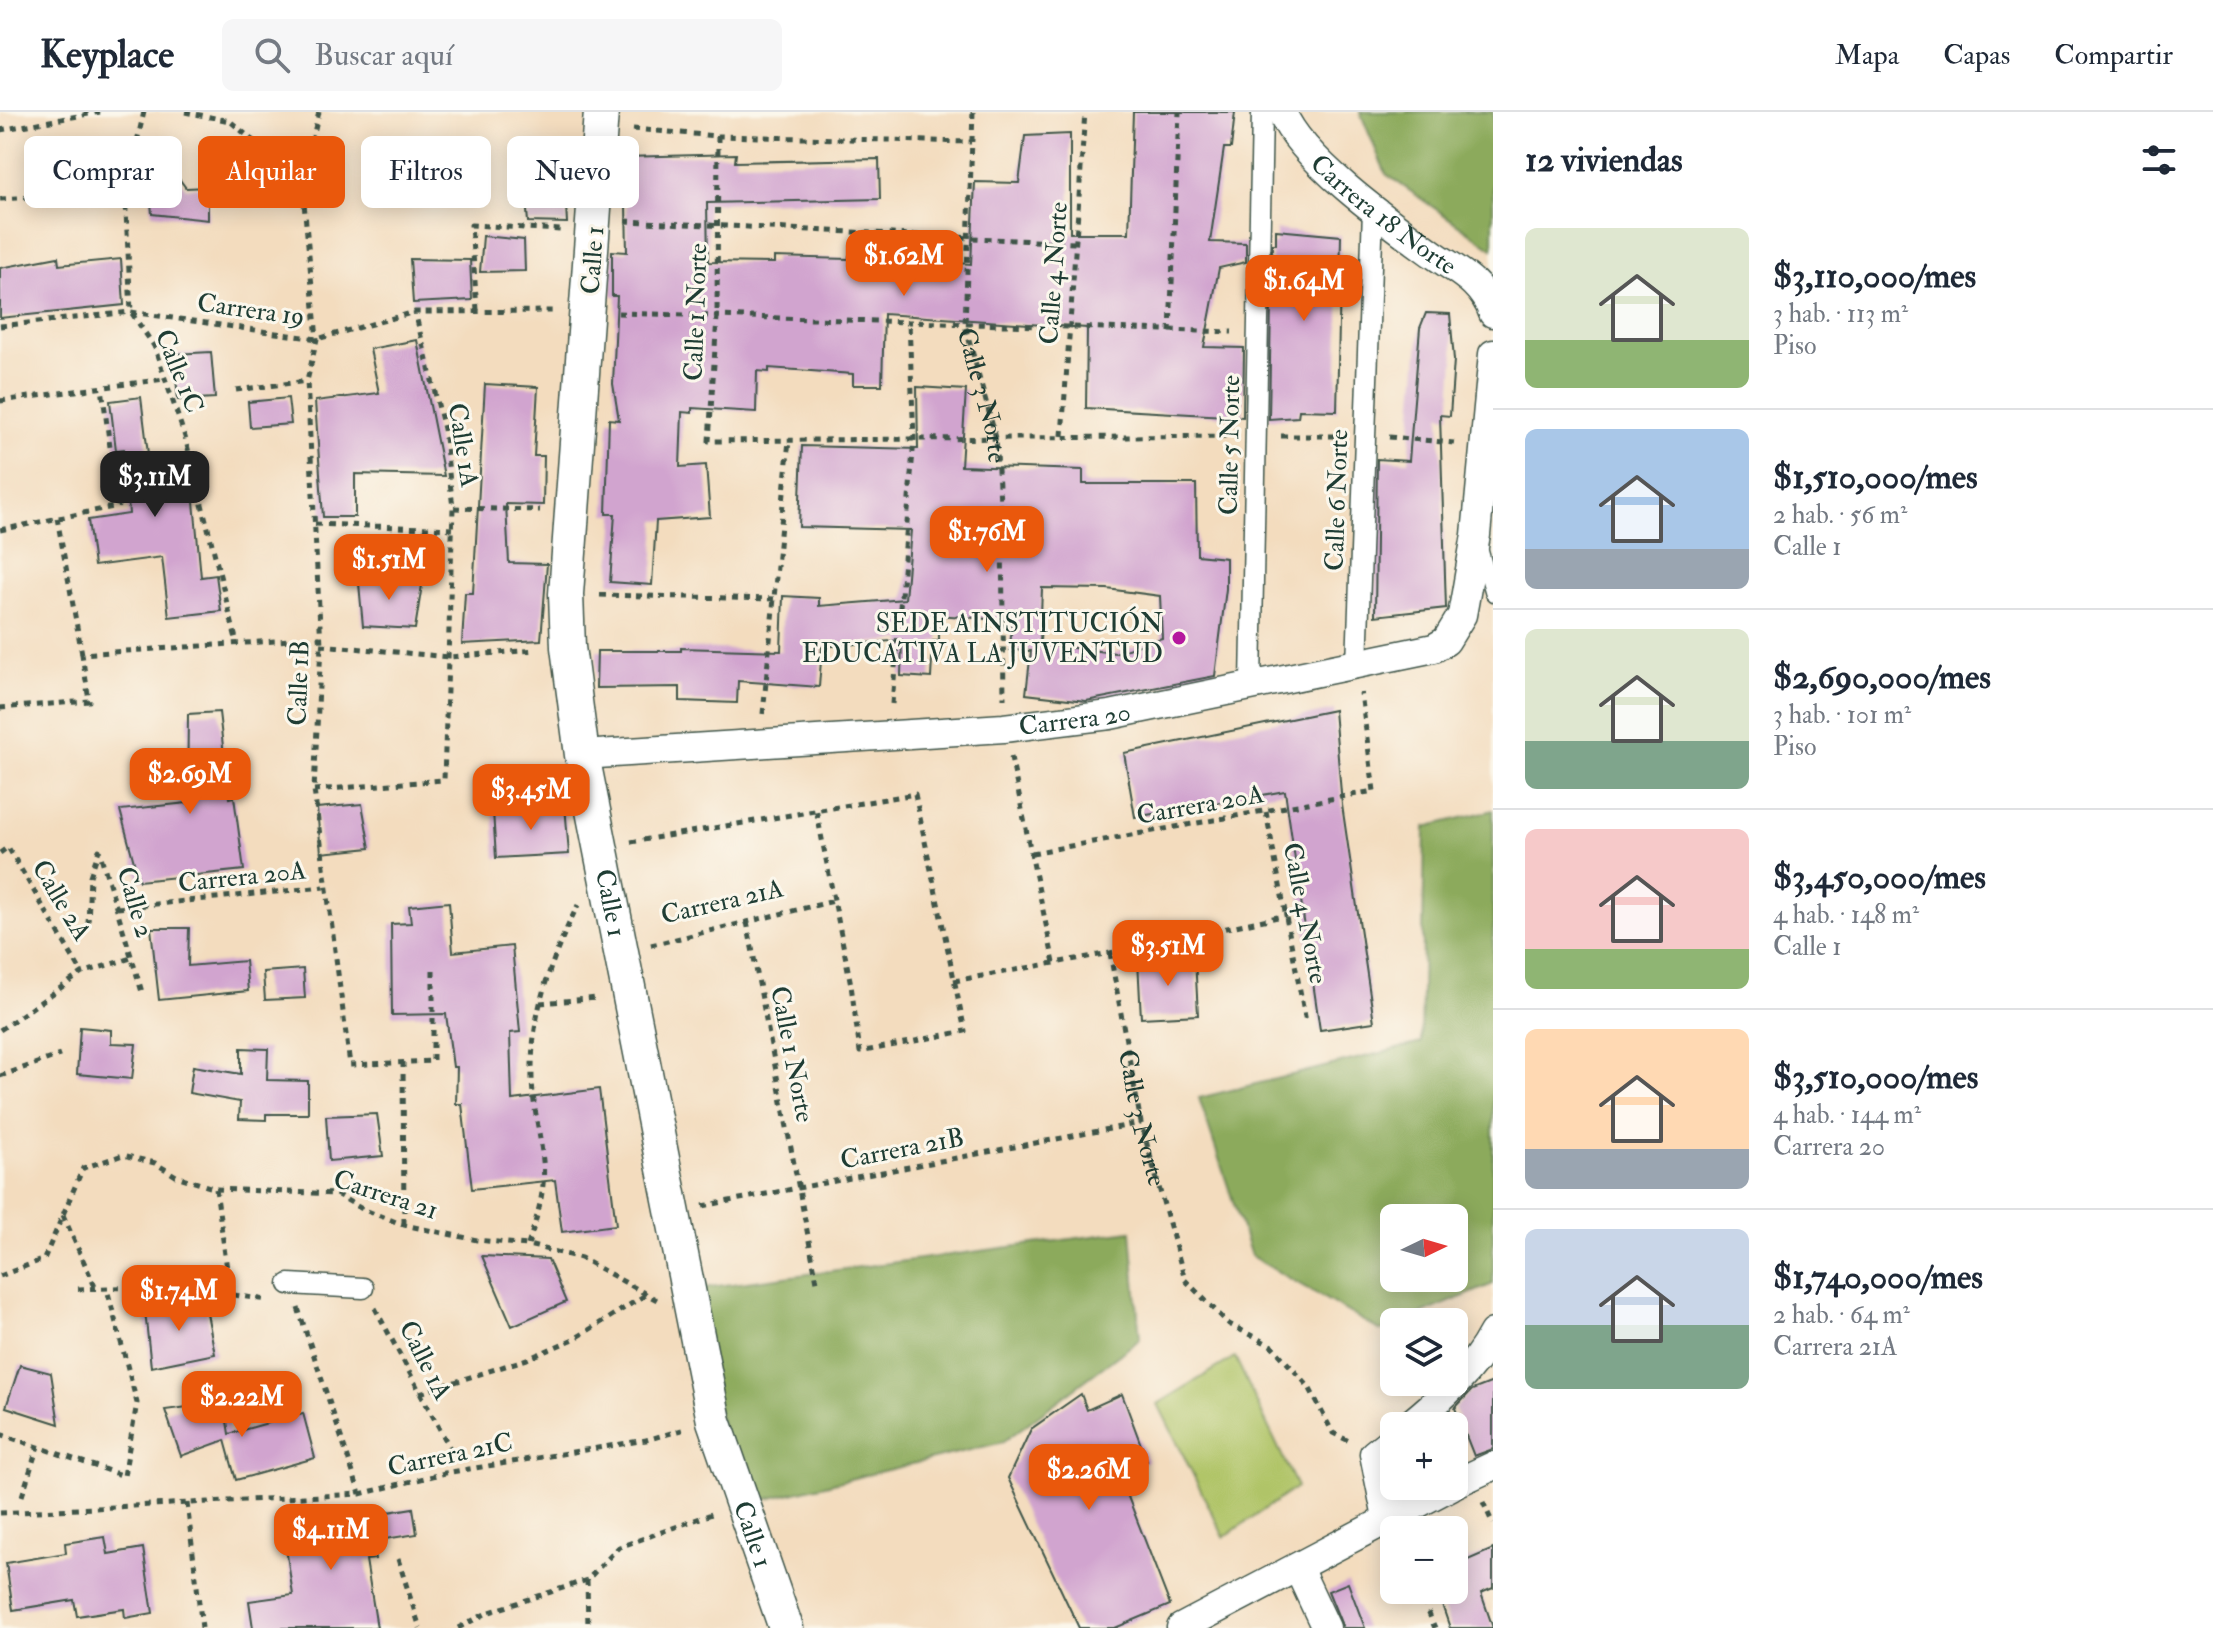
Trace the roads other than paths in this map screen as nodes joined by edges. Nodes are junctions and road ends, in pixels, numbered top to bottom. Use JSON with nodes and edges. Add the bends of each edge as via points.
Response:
{"nodes":[{"id":1,"x":1262,"y":112,"type":"edge"},
{"id":2,"x":1282,"y":112,"type":"edge"},
{"id":3,"x":601,"y":119,"type":"edge"},
{"id":4,"x":1373,"y":210,"type":"junction"},
{"id":5,"x":1492,"y":311,"type":"edge"},
{"id":6,"x":1493,"y":354,"type":"edge"},
{"id":7,"x":1476,"y":535,"type":"junction"},
{"id":8,"x":1493,"y":594,"type":"edge"},
{"id":9,"x":1357,"y":665,"type":"junction"},
{"id":10,"x":1251,"y":684,"type":"junction"},
{"id":11,"x":582,"y":755,"type":"junction"},
{"id":12,"x":363,"y":1288,"type":"road end"},
{"id":13,"x":286,"y":1294,"type":"road end"},
{"id":14,"x":1493,"y":1333,"type":"edge"},
{"id":15,"x":1422,"y":1412,"type":"edge"},
{"id":16,"x":1493,"y":1466,"type":"edge"},
{"id":17,"x":1468,"y":1478,"type":"edge"},
{"id":18,"x":1422,"y":1500,"type":"edge"},
{"id":19,"x":1391,"y":1516,"type":"edge"},
{"id":20,"x":1380,"y":1522,"type":"edge"},
{"id":21,"x":1298,"y":1568,"type":"junction"},
{"id":22,"x":786,"y":1628,"type":"edge"},
{"id":23,"x":1181,"y":1628,"type":"edge"},
{"id":24,"x":1326,"y":1628,"type":"edge"}],
"edges":[{"from":1,"to":10,"type":"street","name":"Calle 5 Norte"},
{"from":2,"to":4,"type":"street","name":"Carrera 18 Norte","via":[[1290,132]]},
{"from":3,"to":11,"type":"street","name":"Calle 1","via":[[566,594]]},
{"from":4,"to":5,"type":"street","name":"Carrera 18 Norte","via":[[1482,288]]},
{"from":4,"to":9,"type":"street","name":"Calle 6 Norte"},
{"from":6,"to":7,"type":"street","name":"Carrera 20"},
{"from":7,"to":8,"type":"lane"},
{"from":7,"to":9,"type":"street","name":"Carrera 20","via":[[1462,615],[1446,641]]},
{"from":9,"to":10,"type":"street","name":"Carrera 20"},
{"from":10,"to":11,"type":"street","name":"Carrera 20","via":[[1110,715],[1004,728]]},
{"from":11,"to":22,"type":"street","name":"Calle 1","via":[[714,1421]]},
{"from":12,"to":13,"type":"street"},
{"from":14,"to":15,"type":"street","via":[[1484,1350]]},
{"from":16,"to":17,"type":"street"},
{"from":18,"to":19,"type":"street"},
{"from":20,"to":21,"type":"street"},
{"from":21,"to":23,"type":"street"},
{"from":21,"to":24,"type":"street"}]}
